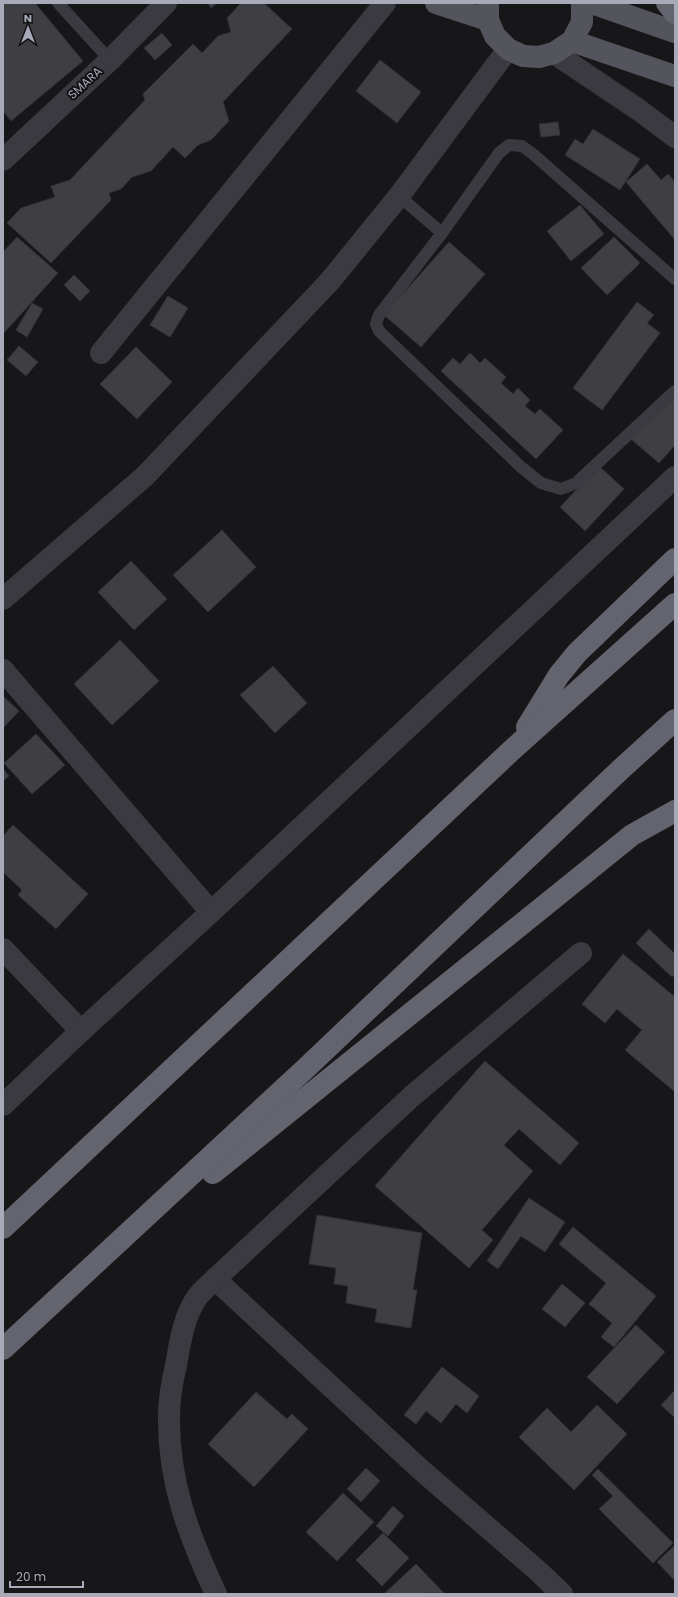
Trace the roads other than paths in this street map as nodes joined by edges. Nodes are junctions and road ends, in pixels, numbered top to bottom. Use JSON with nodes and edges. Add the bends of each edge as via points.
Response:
{"nodes":[{"id":1,"x":58,"y":3,"type":"edge"},
{"id":2,"x":166,"y":3,"type":"edge"},
{"id":3,"x":385,"y":3,"type":"edge"},
{"id":4,"x":436,"y":3,"type":"edge"},
{"id":5,"x":582,"y":3,"type":"edge"},
{"id":6,"x":592,"y":3,"type":"edge"},
{"id":7,"x":667,"y":3,"type":"edge"},
{"id":8,"x":488,"y":11,"type":"edge"},
{"id":9,"x":675,"y":13,"type":"edge"},
{"id":10,"x":675,"y":32,"type":"edge"},
{"id":11,"x":572,"y":41,"type":"junction"},
{"id":12,"x":508,"y":49,"type":"junction"},
{"id":13,"x":554,"y":53,"type":"junction"},
{"id":14,"x":110,"y":60,"type":"junction"},
{"id":15,"x":675,"y":76,"type":"edge"},
{"id":16,"x":675,"y":137,"type":"edge"},
{"id":17,"x":5,"y":153,"type":"edge"},
{"id":18,"x":399,"y":196,"type":"junction"},
{"id":19,"x":442,"y":233,"type":"junction"},
{"id":20,"x":675,"y":279,"type":"edge"},
{"id":21,"x":101,"y":353,"type":"dead end"},
{"id":22,"x":675,"y":391,"type":"edge"},
{"id":23,"x":675,"y":477,"type":"edge"},
{"id":24,"x":675,"y":559,"type":"edge"},
{"id":25,"x":3,"y":599,"type":"edge"},
{"id":26,"x":675,"y":604,"type":"edge"},
{"id":27,"x":3,"y":670,"type":"edge"},
{"id":28,"x":675,"y":720,"type":"edge"},
{"id":29,"x":513,"y":749,"type":"junction"},
{"id":30,"x":675,"y":811,"type":"edge"},
{"id":31,"x":211,"y":912,"type":"junction"},
{"id":32,"x":3,"y":949,"type":"edge"},
{"id":33,"x":581,"y":953,"type":"dead end"},
{"id":34,"x":81,"y":1031,"type":"junction"},
{"id":35,"x":3,"y":1105,"type":"edge"},
{"id":36,"x":3,"y":1228,"type":"edge"},
{"id":37,"x":215,"y":1278,"type":"junction"},
{"id":38,"x":61,"y":1296,"type":"junction"},
{"id":39,"x":3,"y":1349,"type":"edge"},
{"id":40,"x":216,"y":1594,"type":"edge"},
{"id":41,"x":562,"y":1594,"type":"edge"}],
"edges":[{"from":1,"to":14,"type":"lane"},
{"from":2,"to":14,"type":"street","name":"SMARA"},
{"from":3,"to":21,"type":"street"},
{"from":4,"to":8,"type":"main road"},
{"from":5,"to":11,"type":"main road","via":[[582,22]]},
{"from":6,"to":10,"type":"main road"},
{"from":7,"to":9,"type":"highway"},
{"from":8,"to":12,"type":"main road","via":[[495,36]]},
{"from":11,"to":13,"type":"main road"},
{"from":11,"to":15,"type":"main road"},
{"from":12,"to":13,"type":"main road","via":[[523,56],[533,57]]},
{"from":12,"to":18,"type":"street"},
{"from":13,"to":16,"type":"street"},
{"from":14,"to":17,"type":"street","name":"SMARA"},
{"from":18,"to":19,"type":"lane"},
{"from":18,"to":25,"type":"street","via":[[330,281],[145,476]]},
{"from":19,"to":20,"type":"lane","via":[[499,153],[509,145],[522,146]]},
{"from":19,"to":22,"type":"lane","via":[[379,315],[376,324],[379,331],[521,467],[541,483],[561,489],[576,483]]},
{"from":23,"to":31,"type":"street"},
{"from":24,"to":29,"type":"highway","via":[[577,653],[559,675]]},
{"from":26,"to":29,"type":"highway"},
{"from":27,"to":31,"type":"street"},
{"from":28,"to":38,"type":"highway"},
{"from":29,"to":36,"type":"highway"},
{"from":30,"to":38,"type":"highway","via":[[632,835]]},
{"from":31,"to":34,"type":"street"},
{"from":32,"to":34,"type":"street"},
{"from":33,"to":37,"type":"street","via":[[411,1097]]},
{"from":34,"to":35,"type":"street"},
{"from":37,"to":40,"type":"street","via":[[198,1296],[187,1317],[179,1346],[169,1415],[171,1460],[185,1521]]},
{"from":37,"to":41,"type":"street","via":[[420,1469]]},
{"from":38,"to":39,"type":"highway"}]}
